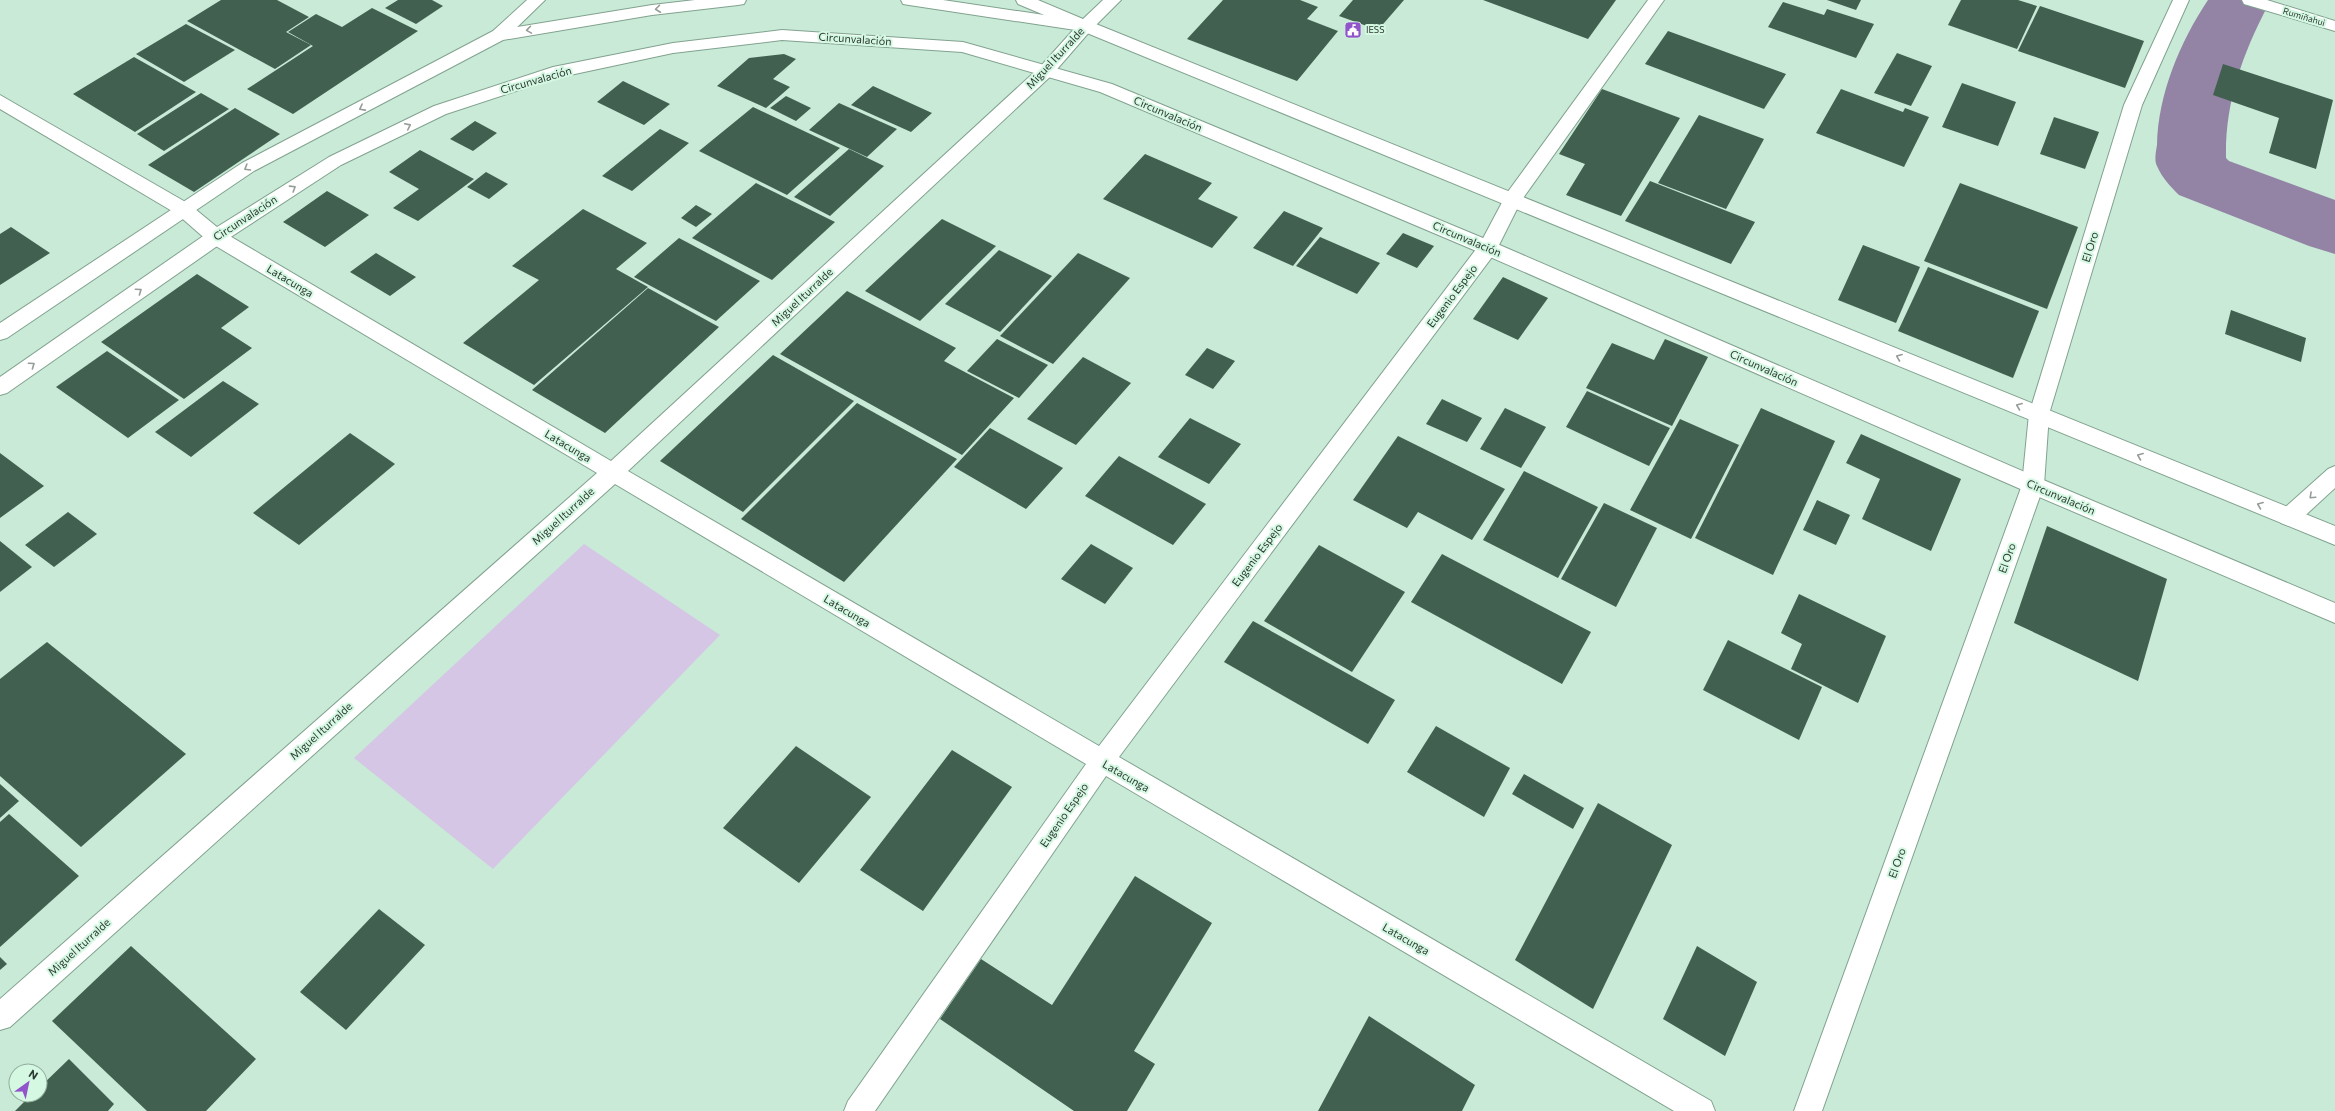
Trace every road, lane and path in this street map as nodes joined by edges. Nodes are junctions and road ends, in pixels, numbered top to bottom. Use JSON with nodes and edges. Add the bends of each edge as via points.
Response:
{"nodes":[{"id":1,"x":537,"y":0,"type":"edge"},
{"id":2,"x":738,"y":0,"type":"edge"},
{"id":3,"x":909,"y":0,"type":"edge"},
{"id":4,"x":1024,"y":0,"type":"edge"},
{"id":5,"x":1113,"y":0,"type":"edge"},
{"id":6,"x":1656,"y":0,"type":"edge"},
{"id":7,"x":2181,"y":0,"type":"edge"},
{"id":8,"x":2250,"y":0,"type":"edge"},
{"id":9,"x":1085,"y":26,"type":"junction"},
{"id":10,"x":2335,"y":26,"type":"edge"},
{"id":11,"x":499,"y":35,"type":"junction"},
{"id":12,"x":1046,"y":71,"type":"junction"},
{"id":13,"x":0,"y":102,"type":"edge"},
{"id":14,"x":1513,"y":198,"type":"junction"},
{"id":15,"x":183,"y":209,"type":"junction"},
{"id":16,"x":216,"y":237,"type":"junction"},
{"id":17,"x":1488,"y":248,"type":"junction"},
{"id":18,"x":0,"y":333,"type":"edge"},
{"id":19,"x":0,"y":387,"type":"edge"},
{"id":20,"x":2039,"y":414,"type":"junction"},
{"id":21,"x":612,"y":473,"type":"junction"},
{"id":22,"x":2335,"y":475,"type":"edge"},
{"id":23,"x":2033,"y":485,"type":"junction"},
{"id":24,"x":2289,"y":517,"type":"junction"},
{"id":25,"x":2335,"y":536,"type":"edge"},
{"id":26,"x":2335,"y":613,"type":"edge"},
{"id":27,"x":1102,"y":762,"type":"junction"},
{"id":28,"x":0,"y":1017,"type":"edge"},
{"id":29,"x":858,"y":1111,"type":"edge"},
{"id":30,"x":1701,"y":1111,"type":"edge"},
{"id":31,"x":1808,"y":1111,"type":"edge"}],
"edges":[{"from":1,"to":11,"type":"street"},
{"from":2,"to":11,"type":"street","one_way":true,"via":[[652,10]]},
{"from":3,"to":9,"type":"street"},
{"from":4,"to":9,"type":"street"},
{"from":5,"to":9,"type":"street","name":"Miguel Iturralde"},
{"from":6,"to":14,"type":"street","name":"Eugenio Espejo"},
{"from":7,"to":20,"type":"street","name":"El Oro","via":[[2133,105]]},
{"from":8,"to":10,"type":"street","name":"Rumiñahui"},
{"from":9,"to":12,"type":"street","name":"Miguel Iturralde"},
{"from":9,"to":14,"type":"street"},
{"from":11,"to":15,"type":"street","one_way":true,"via":[[248,167]]},
{"from":16,"to":12,"type":"street","name":"Circunvalación","one_way":true,"via":[[335,161],[440,110],[553,73],[673,48],[782,35],[866,39],[964,47]]},
{"from":12,"to":17,"type":"street","name":"Circunvalación","via":[[1106,88]]},
{"from":12,"to":21,"type":"street","name":"Miguel Iturralde"},
{"from":13,"to":15,"type":"street","name":"Latacunga"},
{"from":14,"to":17,"type":"street","name":"Eugenio Espejo"},
{"from":20,"to":14,"type":"street","one_way":true},
{"from":15,"to":16,"type":"street","name":"Latacunga"},
{"from":15,"to":18,"type":"street"},
{"from":19,"to":16,"type":"street","name":"Circunvalación","one_way":true},
{"from":16,"to":21,"type":"street","name":"Latacunga"},
{"from":17,"to":23,"type":"street","name":"Circunvalación"},
{"from":17,"to":27,"type":"street","name":"Eugenio Espejo"},
{"from":20,"to":23,"type":"street","name":"El Oro"},
{"from":24,"to":20,"type":"street","one_way":true},
{"from":21,"to":27,"type":"street","name":"Latacunga"},
{"from":21,"to":28,"type":"street","name":"Miguel Iturralde"},
{"from":22,"to":24,"type":"street","one_way":true},
{"from":23,"to":26,"type":"street","name":"Circunvalación"},
{"from":23,"to":31,"type":"street","name":"El Oro"},
{"from":24,"to":25,"type":"street"},
{"from":27,"to":29,"type":"street","name":"Eugenio Espejo"},
{"from":27,"to":30,"type":"street","name":"Latacunga"}]}
